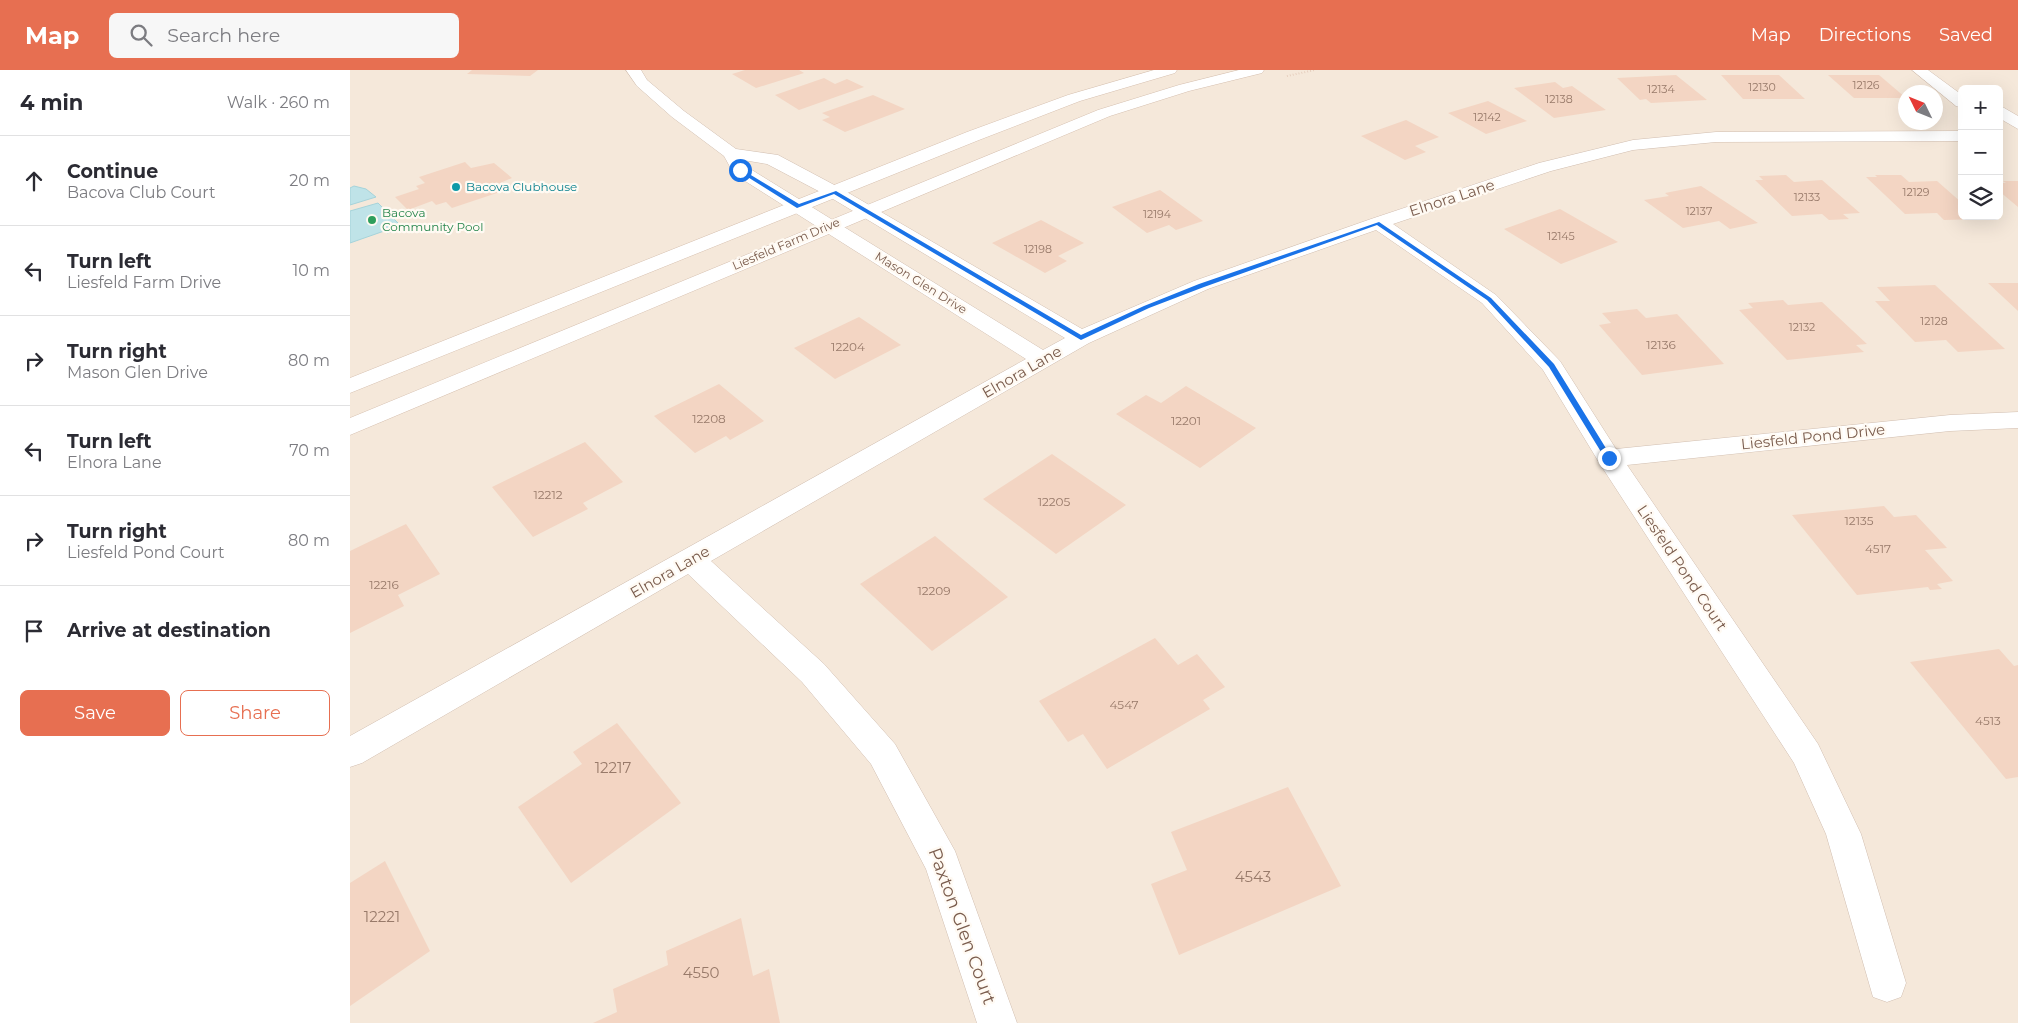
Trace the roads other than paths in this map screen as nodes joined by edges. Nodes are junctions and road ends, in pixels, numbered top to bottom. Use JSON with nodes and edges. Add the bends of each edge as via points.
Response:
{"nodes":[{"id":1,"x":633,"y":70,"type":"edge"},
{"id":2,"x":1170,"y":70,"type":"edge"},
{"id":3,"x":1257,"y":70,"type":"edge"},
{"id":4,"x":1919,"y":70,"type":"edge"},
{"id":5,"x":1958,"y":100,"type":"edge"},
{"id":6,"x":2003,"y":113,"type":"edge"},
{"id":7,"x":2018,"y":124,"type":"edge"},
{"id":8,"x":1958,"y":136,"type":"edge"},
{"id":9,"x":732,"y":153,"type":"junction"},
{"id":10,"x":834,"y":192,"type":"junction"},
{"id":11,"x":799,"y":206,"type":"junction"},
{"id":12,"x":866,"y":211,"type":"junction"},
{"id":13,"x":1378,"y":223,"type":"junction"},
{"id":14,"x":829,"y":226,"type":"junction"},
{"id":15,"x":1081,"y":338,"type":"junction"},
{"id":16,"x":1043,"y":360,"type":"junction"},
{"id":17,"x":350,"y":386,"type":"edge"},
{"id":18,"x":2018,"y":420,"type":"edge"},
{"id":19,"x":350,"y":427,"type":"edge"},
{"id":20,"x":1609,"y":458,"type":"junction"},
{"id":21,"x":691,"y":560,"type":"junction"},
{"id":22,"x":350,"y":753,"type":"edge"},
{"id":23,"x":1887,"y":983,"type":"dead end"},
{"id":24,"x":996,"y":1023,"type":"edge"}],
"edges":[{"from":1,"to":9,"type":"street","via":[[642,83],[678,114]]},
{"from":2,"to":10,"type":"street","name":"Liesfeld Farm Drive","via":[[1074,98]]},
{"from":3,"to":12,"type":"street","name":"Liesfeld Farm Drive","via":[[1104,113]]},
{"from":4,"to":5,"type":"street"},
{"from":6,"to":7,"type":"street"},
{"from":8,"to":13,"type":"street","name":"Elnora Lane","via":[[1716,137],[1633,145],[1545,167]]},
{"from":9,"to":10,"type":"street","via":[[772,159]]},
{"from":9,"to":11,"type":"street","name":"Mason Glen Drive","via":[[740,170]]},
{"from":10,"to":11,"type":"street","name":"Liesfeld Farm Drive"},
{"from":10,"to":12,"type":"street"},
{"from":11,"to":14,"type":"street","name":"Mason Glen Drive"},
{"from":11,"to":17,"type":"street","name":"Liesfeld Farm Drive"},
{"from":12,"to":14,"type":"street","name":"Liesfeld Farm Drive"},
{"from":12,"to":15,"type":"street"},
{"from":13,"to":15,"type":"street","name":"Elnora Lane","via":[[1201,285]]},
{"from":13,"to":20,"type":"street","name":"Liesfeld Pond Court","via":[[1489,299],[1552,366]]},
{"from":14,"to":16,"type":"street","name":"Mason Glen Drive"},
{"from":14,"to":19,"type":"street","name":"Liesfeld Farm Drive"},
{"from":15,"to":16,"type":"street","name":"Elnora Lane"},
{"from":16,"to":21,"type":"street","name":"Elnora Lane"},
{"from":18,"to":20,"type":"street","name":"Liesfeld Pond Drive"},
{"from":20,"to":23,"type":"street","name":"Liesfeld Pond Court","via":[[1806,754],[1843,834]]},
{"from":21,"to":22,"type":"street","name":"Elnora Lane"},
{"from":21,"to":24,"type":"street","name":"Paxton Glen Court","via":[[814,673],[883,754],[942,863]]}]}
